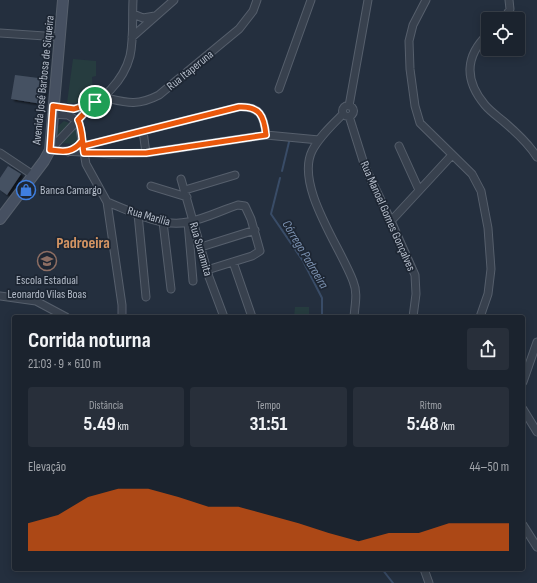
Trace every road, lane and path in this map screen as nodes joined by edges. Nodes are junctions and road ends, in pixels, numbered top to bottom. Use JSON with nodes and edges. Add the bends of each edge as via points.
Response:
{"nodes":[{"id":1,"x":63,"y":0,"type":"edge"},
{"id":2,"x":133,"y":0,"type":"edge"},
{"id":3,"x":174,"y":0,"type":"edge"},
{"id":4,"x":257,"y":0,"type":"edge"},
{"id":5,"x":311,"y":0,"type":"edge"},
{"id":6,"x":368,"y":0,"type":"edge"},
{"id":7,"x":426,"y":0,"type":"edge"},
{"id":8,"x":509,"y":0,"type":"edge"},
{"id":9,"x":508,"y":12,"type":"edge"},
{"id":10,"x":132,"y":14,"type":"junction"},
{"id":11,"x":155,"y":16,"type":"junction"},
{"id":12,"x":0,"y":33,"type":"edge"},
{"id":13,"x":60,"y":37,"type":"junction"},
{"id":14,"x":132,"y":37,"type":"junction"},
{"id":15,"x":481,"y":42,"type":"edge"},
{"id":16,"x":278,"y":89,"type":"dead end"},
{"id":17,"x":102,"y":97,"type":"junction"},
{"id":18,"x":95,"y":102,"type":"junction"},
{"id":19,"x":53,"y":110,"type":"junction"},
{"id":20,"x":346,"y":115,"type":"junction"},
{"id":21,"x":78,"y":120,"type":"junction"},
{"id":22,"x":143,"y":131,"type":"junction"},
{"id":23,"x":266,"y":135,"type":"junction"},
{"id":24,"x":319,"y":140,"type":"junction"},
{"id":25,"x":100,"y":142,"type":"junction"},
{"id":26,"x":399,"y":146,"type":"dead end"},
{"id":27,"x":83,"y":147,"type":"junction"},
{"id":28,"x":50,"y":150,"type":"junction"},
{"id":29,"x":66,"y":152,"type":"junction"},
{"id":30,"x":0,"y":153,"type":"edge"},
{"id":31,"x":146,"y":153,"type":"junction"},
{"id":32,"x":100,"y":154,"type":"junction"},
{"id":33,"x":452,"y":155,"type":"junction"},
{"id":34,"x":537,"y":157,"type":"edge"},
{"id":35,"x":33,"y":175,"type":"junction"},
{"id":36,"x":235,"y":175,"type":"dead end"},
{"id":37,"x":181,"y":179,"type":"dead end"},
{"id":38,"x":151,"y":186,"type":"dead end"},
{"id":39,"x":419,"y":190,"type":"junction"},
{"id":40,"x":186,"y":194,"type":"junction"},
{"id":41,"x":107,"y":202,"type":"junction"},
{"id":42,"x":138,"y":214,"type":"junction"},
{"id":43,"x":0,"y":219,"type":"edge"},
{"id":44,"x":190,"y":221,"type":"junction"},
{"id":45,"x":392,"y":221,"type":"junction"},
{"id":46,"x":163,"y":222,"type":"junction"},
{"id":47,"x":255,"y":230,"type":"junction"},
{"id":48,"x":201,"y":247,"type":"junction"},
{"id":49,"x":233,"y":262,"type":"junction"},
{"id":50,"x":207,"y":270,"type":"junction"},
{"id":51,"x":193,"y":281,"type":"dead end"},
{"id":52,"x":171,"y":289,"type":"dead end"},
{"id":53,"x":0,"y":296,"type":"edge"},
{"id":54,"x":146,"y":298,"type":"dead end"},
{"id":55,"x":62,"y":315,"type":"edge"},
{"id":56,"x":122,"y":315,"type":"edge"},
{"id":57,"x":223,"y":315,"type":"edge"},
{"id":58,"x":251,"y":315,"type":"edge"},
{"id":59,"x":354,"y":315,"type":"edge"},
{"id":60,"x":413,"y":315,"type":"edge"},
{"id":61,"x":481,"y":315,"type":"edge"},
{"id":62,"x":537,"y":342,"type":"edge"},
{"id":63,"x":525,"y":376,"type":"edge"},
{"id":64,"x":525,"y":412,"type":"edge"},
{"id":65,"x":537,"y":432,"type":"edge"},
{"id":66,"x":525,"y":528,"type":"edge"},
{"id":67,"x":537,"y":547,"type":"edge"},
{"id":68,"x":425,"y":571,"type":"edge"},
{"id":69,"x":429,"y":583,"type":"edge"}],
"edges":[{"from":1,"to":13,"type":"main road","name":"Avenida José Barbosa de Siqueira"},
{"from":2,"to":10,"type":"street"},
{"from":3,"to":11,"type":"street"},
{"from":4,"to":17,"type":"street","name":"Rua Itaperuna","via":[[253,11],[239,30],[159,95],[147,101],[131,104]]},
{"from":5,"to":16,"type":"street"},
{"from":6,"to":20,"type":"street","name":"Rua Manoel Gomes Gonçalves","via":[[349,106],[353,111]]},
{"from":7,"to":33,"type":"street","via":[[413,25],[409,41],[415,106],[420,123]]},
{"from":8,"to":9,"type":"street"},
{"from":10,"to":11,"type":"street","via":[[143,18]]},
{"from":10,"to":14,"type":"street"},
{"from":11,"to":14,"type":"street"},
{"from":12,"to":13,"type":"street"},
{"from":13,"to":19,"type":"main road","name":"Avenida José Barbosa de Siqueira"},
{"from":14,"to":17,"type":"street","via":[[127,65],[116,83]]},
{"from":15,"to":34,"type":"street","via":[[473,51],[470,63],[472,81],[478,95],[485,106],[524,140]]},
{"from":17,"to":18,"type":"street"},
{"from":18,"to":19,"type":"street","via":[[74,109]]},
{"from":18,"to":21,"type":"street"},
{"from":19,"to":21,"type":"street"},
{"from":19,"to":28,"type":"main road","name":"Avenida José Barbosa de Siqueira"},
{"from":20,"to":24,"type":"street"},
{"from":20,"to":45,"type":"street","name":"Rua Manoel Gomes Gonçalves","via":[[365,167]]},
{"from":21,"to":27,"type":"street"},
{"from":21,"to":28,"type":"street"},
{"from":22,"to":23,"type":"street","via":[[246,107],[261,115]]},
{"from":22,"to":25,"type":"street"},
{"from":22,"to":31,"type":"street"},
{"from":23,"to":24,"type":"street"},
{"from":23,"to":31,"type":"street"},
{"from":24,"to":59,"type":"street","via":[[309,161],[308,178],[319,210],[353,281],[356,301]]},
{"from":25,"to":27,"type":"street"},
{"from":25,"to":32,"type":"street"},
{"from":26,"to":39,"type":"street"},
{"from":27,"to":29,"type":"street"},
{"from":27,"to":29,"type":"street"},
{"from":27,"to":32,"type":"street"},
{"from":27,"to":41,"type":"street","via":[[88,171]]},
{"from":28,"to":29,"type":"street"},
{"from":28,"to":35,"type":"main road","name":"Avenida José Barbosa de Siqueira"},
{"from":30,"to":35,"type":"street"},
{"from":31,"to":32,"type":"street"},
{"from":33,"to":39,"type":"street"},
{"from":33,"to":61,"type":"street","via":[[477,182],[488,228],[490,281]]},
{"from":35,"to":43,"type":"main road","name":"Avenida José Barbosa de Siqueira"},
{"from":36,"to":40,"type":"street"},
{"from":37,"to":40,"type":"street","name":"Rua Sunamita"},
{"from":38,"to":40,"type":"street"},
{"from":39,"to":45,"type":"street"},
{"from":40,"to":44,"type":"street","name":"Rua Sunamita"},
{"from":41,"to":42,"type":"street","name":"Rua Marilia"},
{"from":41,"to":56,"type":"street"},
{"from":42,"to":46,"type":"street","name":"Rua Marilia"},
{"from":42,"to":54,"type":"street"},
{"from":44,"to":46,"type":"street","name":"Rua Marilia"},
{"from":44,"to":47,"type":"street","name":"Rua Marilia","via":[[242,205],[247,209]]},
{"from":44,"to":48,"type":"street","name":"Rua Sunamita"},
{"from":44,"to":51,"type":"street"},
{"from":45,"to":60,"type":"street","name":"Rua Manoel Gomes Gonçalves","via":[[415,275]]},
{"from":46,"to":52,"type":"street"},
{"from":47,"to":48,"type":"street"},
{"from":47,"to":49,"type":"street","via":[[260,251]]},
{"from":48,"to":50,"type":"street","name":"Rua Sunamita"},
{"from":49,"to":50,"type":"street"},
{"from":49,"to":58,"type":"street"},
{"from":50,"to":57,"type":"street","name":"Rua Sunamita"},
{"from":53,"to":55,"type":"street","via":[[36,301]]},
{"from":62,"to":63,"type":"street"},
{"from":64,"to":65,"type":"street"},
{"from":66,"to":67,"type":"street"},
{"from":68,"to":69,"type":"street"}]}
